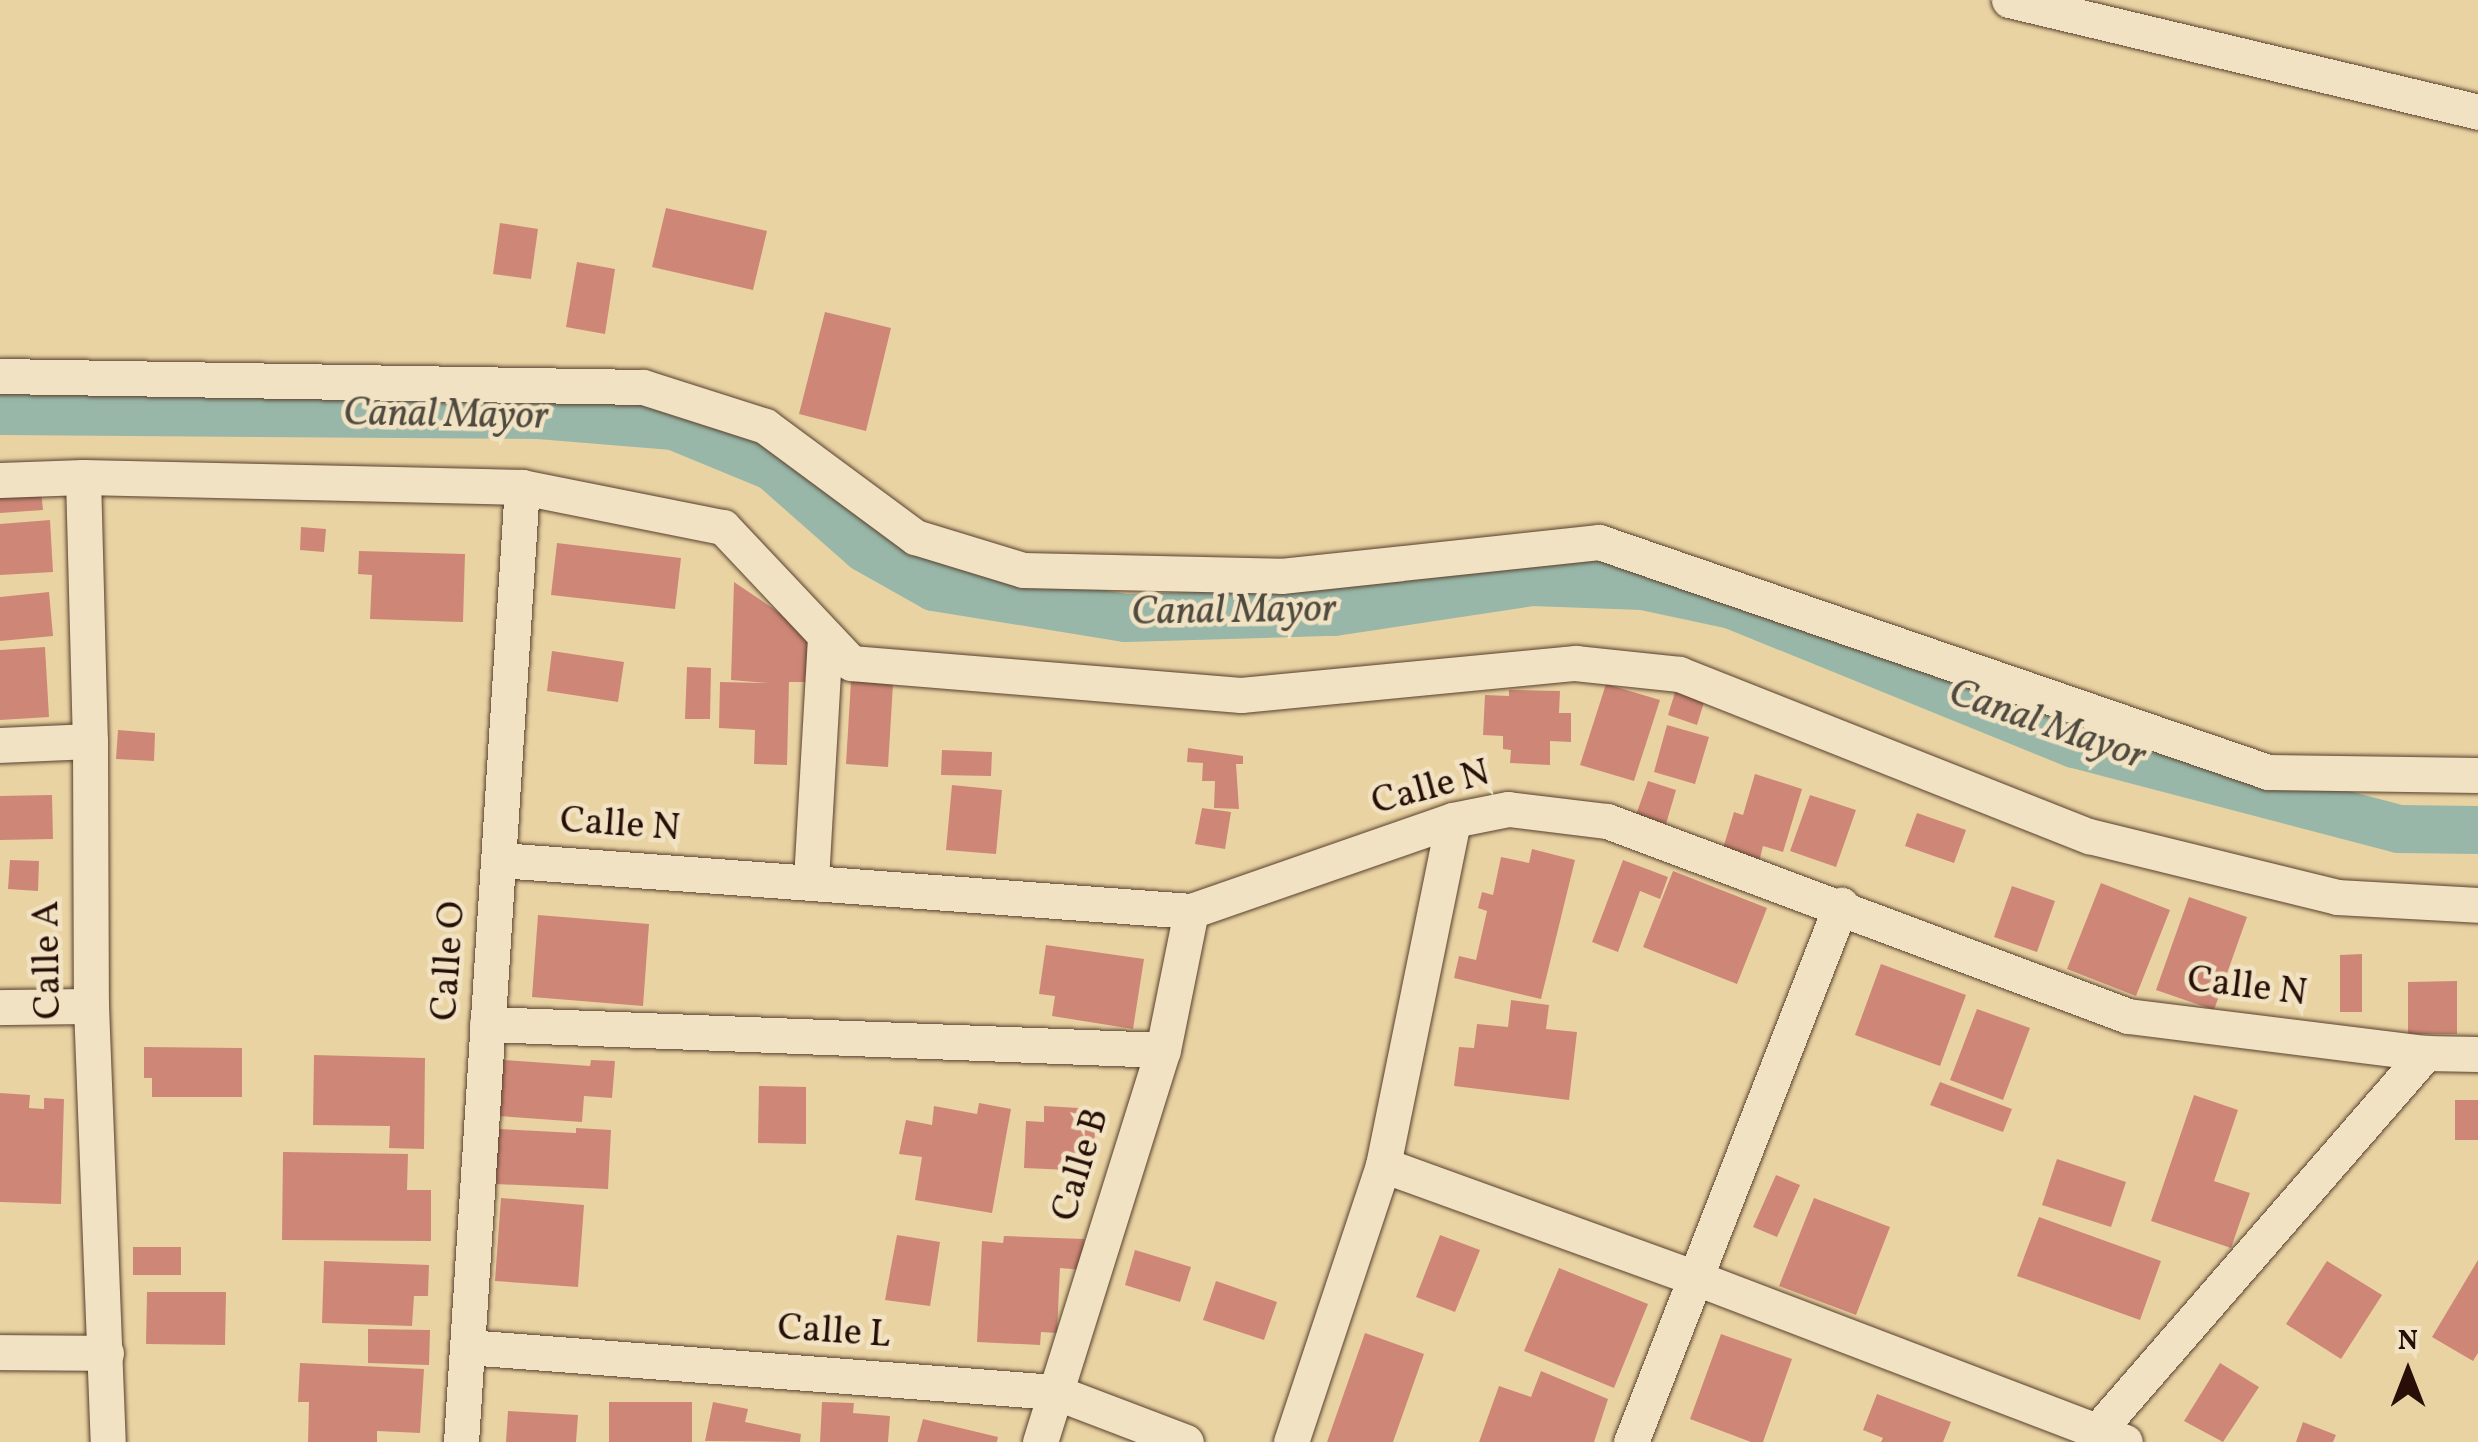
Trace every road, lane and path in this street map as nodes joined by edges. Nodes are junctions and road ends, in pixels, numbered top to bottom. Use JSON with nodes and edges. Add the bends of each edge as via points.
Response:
{"nodes":[{"id":1,"x":2008,"y":0,"type":"edge"},
{"id":2,"x":2478,"y":112,"type":"edge"},
{"id":3,"x":0,"y":376,"type":"edge"},
{"id":4,"x":83,"y":477,"type":"junction"},
{"id":5,"x":0,"y":480,"type":"edge"},
{"id":6,"x":522,"y":487,"type":"junction"},
{"id":7,"x":825,"y":637,"type":"junction"},
{"id":8,"x":90,"y":741,"type":"junction"},
{"id":9,"x":0,"y":745,"type":"edge"},
{"id":10,"x":2478,"y":774,"type":"edge"},
{"id":11,"x":1453,"y":820,"type":"junction"},
{"id":12,"x":500,"y":860,"type":"junction"},
{"id":13,"x":811,"y":880,"type":"junction"},
{"id":14,"x":2478,"y":905,"type":"edge"},
{"id":15,"x":1841,"y":906,"type":"junction"},
{"id":16,"x":1191,"y":911,"type":"junction"},
{"id":17,"x":91,"y":1006,"type":"junction"},
{"id":18,"x":0,"y":1008,"type":"edge"},
{"id":19,"x":487,"y":1024,"type":"junction"},
{"id":20,"x":1162,"y":1050,"type":"junction"},
{"id":21,"x":2426,"y":1053,"type":"junction"},
{"id":22,"x":2478,"y":1054,"type":"edge"},
{"id":23,"x":1383,"y":1166,"type":"junction"},
{"id":24,"x":1696,"y":1278,"type":"junction"},
{"id":25,"x":467,"y":1347,"type":"junction"},
{"id":26,"x":0,"y":1352,"type":"edge"},
{"id":27,"x":106,"y":1353,"type":"junction"},
{"id":28,"x":1055,"y":1392,"type":"junction"},
{"id":29,"x":2112,"y":1436,"type":"edge"},
{"id":30,"x":108,"y":1442,"type":"edge"},
{"id":31,"x":461,"y":1442,"type":"edge"},
{"id":32,"x":1040,"y":1442,"type":"edge"},
{"id":33,"x":1186,"y":1442,"type":"edge"},
{"id":34,"x":1291,"y":1442,"type":"edge"},
{"id":35,"x":1631,"y":1442,"type":"edge"}],
"edges":[{"from":1,"to":2,"type":"street"},
{"from":3,"to":10,"type":"street","via":[[642,387],[765,426],[915,537],[1023,570],[1281,576],[1599,542],[2268,772]]},
{"from":4,"to":5,"type":"street"},
{"from":4,"to":6,"type":"street"},
{"from":4,"to":8,"type":"street","name":"Calle A"},
{"from":6,"to":7,"type":"street","via":[[723,527]]},
{"from":6,"to":12,"type":"street","name":"Calle O"},
{"from":7,"to":13,"type":"street"},
{"from":7,"to":14,"type":"street","via":[[851,663],[1241,695],[1575,663],[1679,674],[2088,836],[2337,897]]},
{"from":8,"to":9,"type":"street"},
{"from":8,"to":17,"type":"street","name":"Calle A"},
{"from":11,"to":15,"type":"street","name":"Calle N","via":[[1508,810],[1607,821]]},
{"from":11,"to":16,"type":"street","name":"Calle N"},
{"from":11,"to":23,"type":"street"},
{"from":12,"to":13,"type":"street","name":"Calle N"},
{"from":12,"to":19,"type":"street","name":"Calle O"},
{"from":13,"to":16,"type":"street","name":"Calle N"},
{"from":15,"to":21,"type":"street","name":"Calle N","via":[[2128,1016]]},
{"from":15,"to":24,"type":"street"},
{"from":16,"to":20,"type":"street","name":"Calle B"},
{"from":17,"to":18,"type":"street"},
{"from":17,"to":27,"type":"street","name":"Calle A"},
{"from":19,"to":20,"type":"street"},
{"from":19,"to":25,"type":"street","name":"Calle O"},
{"from":20,"to":28,"type":"street","name":"Calle B"},
{"from":21,"to":22,"type":"street","name":"Calle N"},
{"from":21,"to":29,"type":"street"},
{"from":23,"to":24,"type":"street"},
{"from":23,"to":34,"type":"street"},
{"from":24,"to":29,"type":"street"},
{"from":24,"to":35,"type":"street"},
{"from":25,"to":28,"type":"street","name":"Calle L"},
{"from":25,"to":31,"type":"street","name":"Calle O"},
{"from":26,"to":27,"type":"street"},
{"from":27,"to":30,"type":"street","name":"Calle A"},
{"from":28,"to":32,"type":"street","name":"Calle B"},
{"from":28,"to":33,"type":"street","name":"Calle L"}]}
